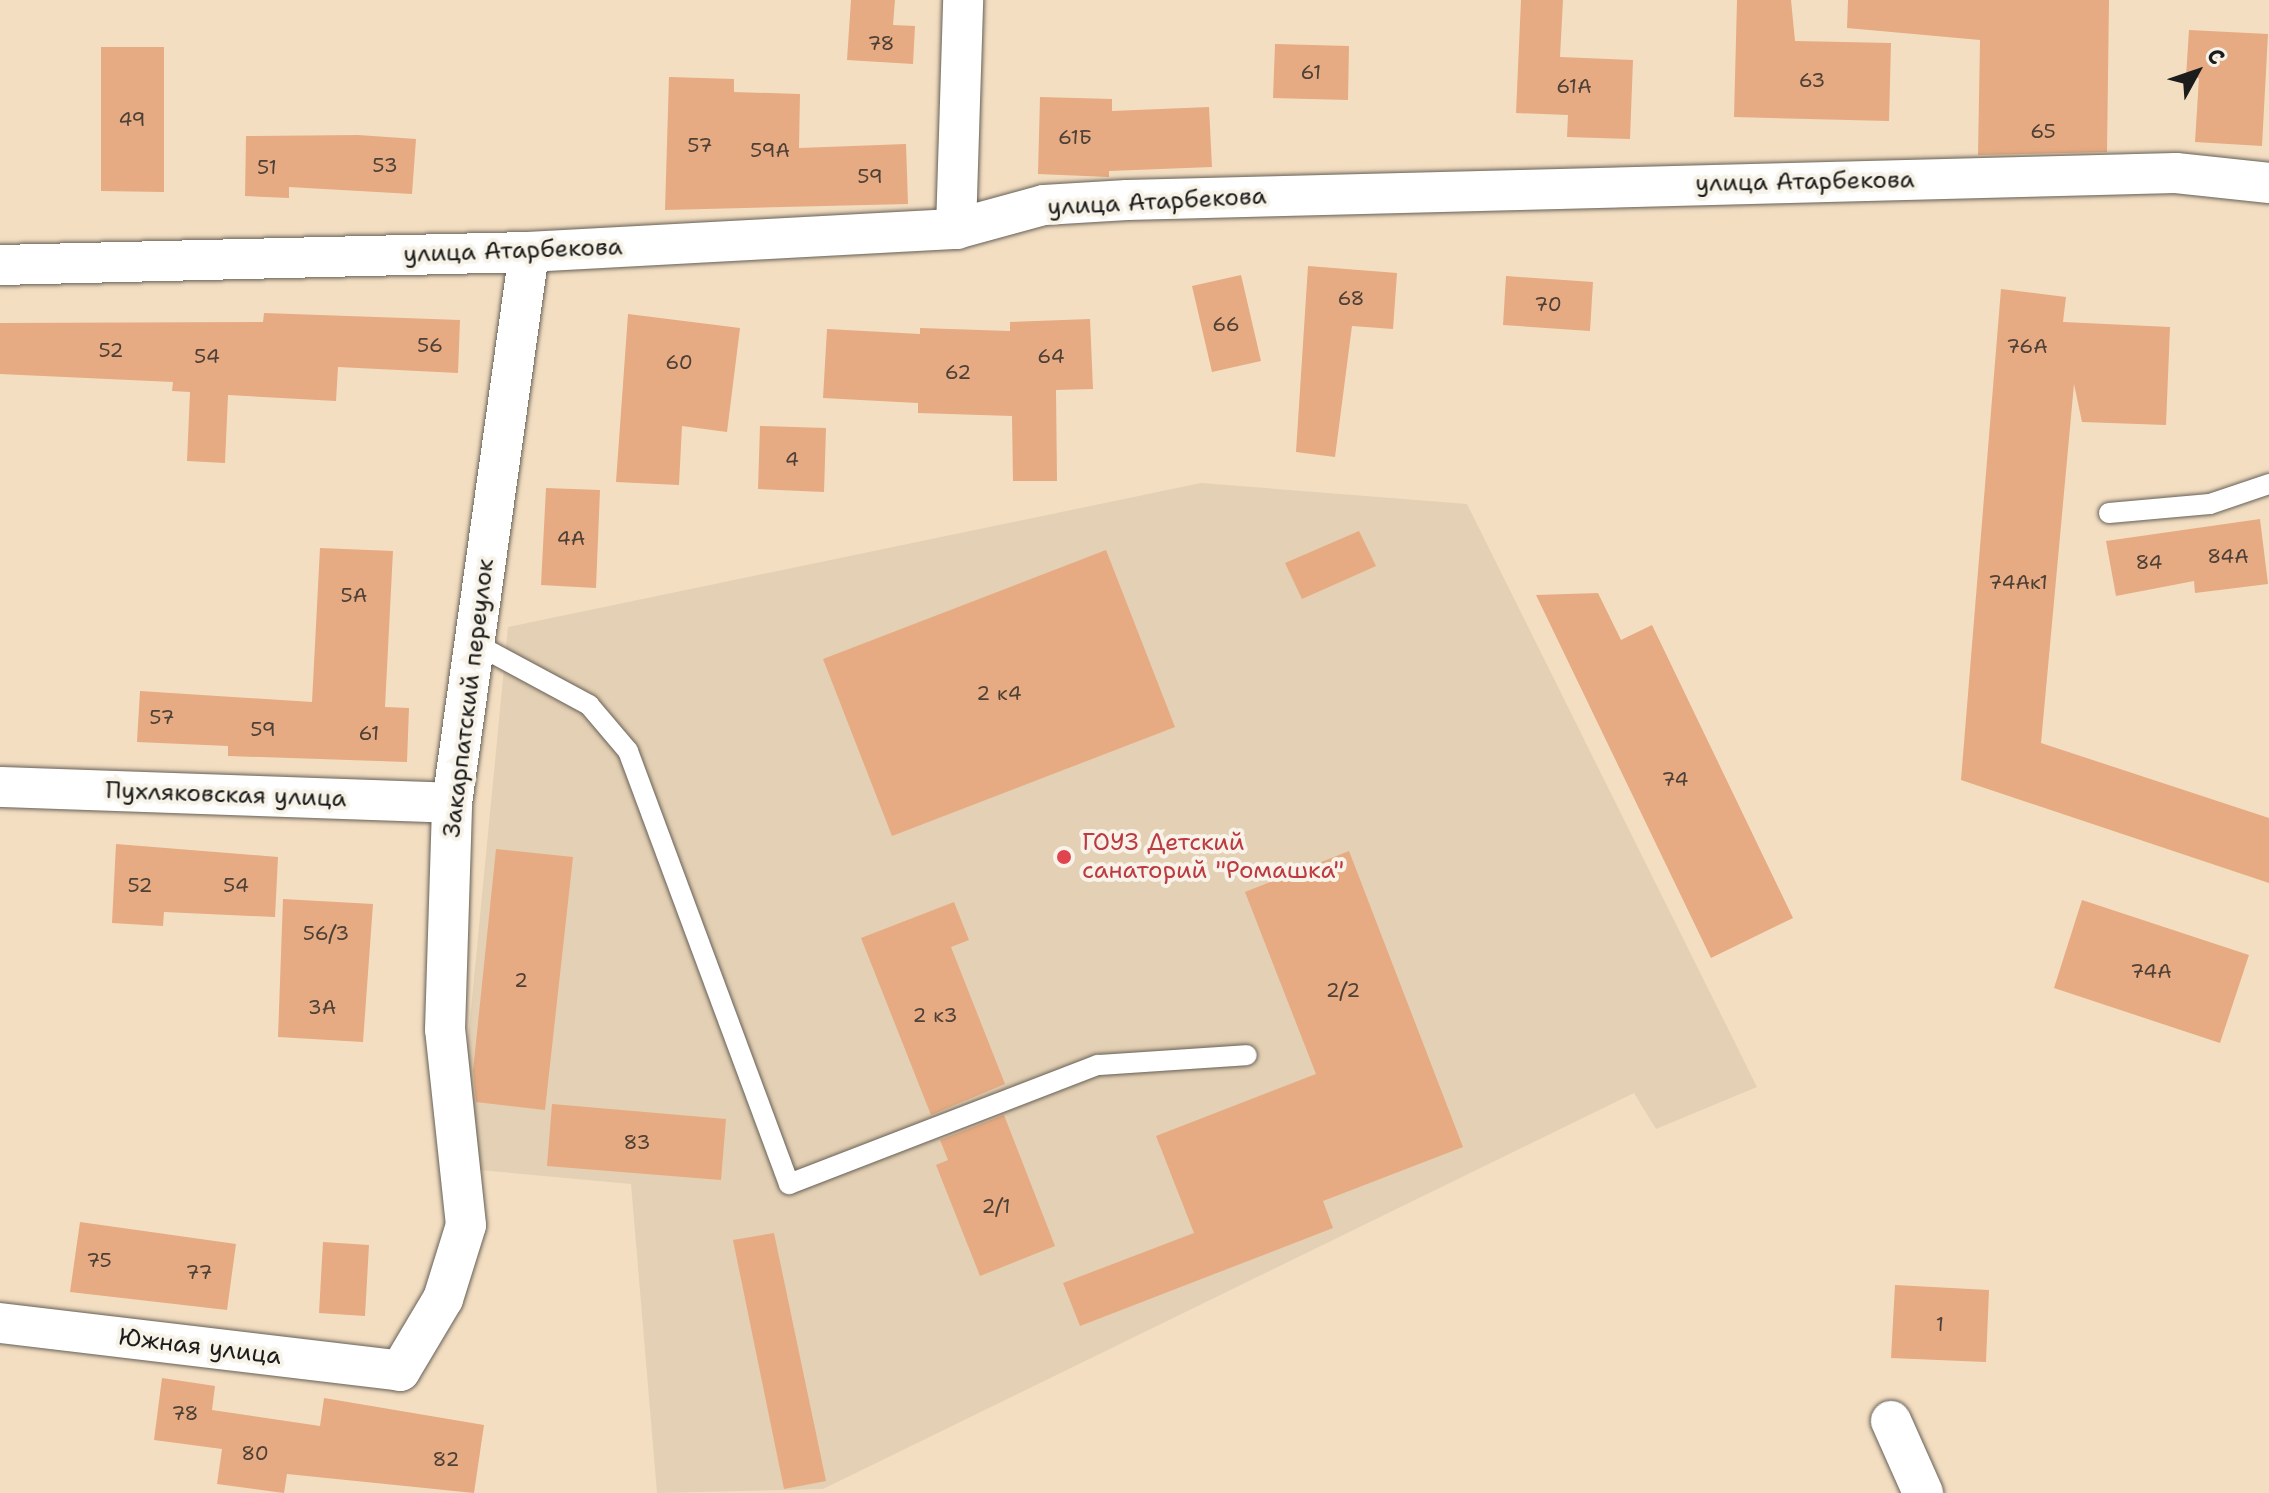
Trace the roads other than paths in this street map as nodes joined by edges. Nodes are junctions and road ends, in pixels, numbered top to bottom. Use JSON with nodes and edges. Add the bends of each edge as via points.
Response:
{"nodes":[{"id":1,"x":963,"y":0,"type":"edge"},
{"id":2,"x":2269,"y":183,"type":"edge"},
{"id":3,"x":956,"y":229,"type":"junction"},
{"id":4,"x":529,"y":252,"type":"junction"},
{"id":5,"x":0,"y":265,"type":"edge"},
{"id":6,"x":2269,"y":484,"type":"edge"},
{"id":7,"x":2109,"y":513,"type":"dead end"},
{"id":8,"x":474,"y":643,"type":"junction"},
{"id":9,"x":0,"y":787,"type":"edge"},
{"id":10,"x":452,"y":803,"type":"junction"},
{"id":11,"x":1247,"y":1055,"type":"dead end"},
{"id":12,"x":0,"y":1323,"type":"edge"},
{"id":13,"x":400,"y":1371,"type":"joint"},
{"id":14,"x":1891,"y":1421,"type":"dead end"},
{"id":15,"x":1923,"y":1493,"type":"edge"}],
"edges":[{"from":1,"to":3,"type":"street"},
{"from":2,"to":3,"type":"street","name":"улица Атарбекова","via":[[2176,173],[1127,200],[1044,205]]},
{"from":3,"to":4,"type":"street","name":"улица Атарбекова"},
{"from":4,"to":5,"type":"street","name":"улица Атарбекова"},
{"from":4,"to":8,"type":"street","name":"Закарпатский переулок"},
{"from":6,"to":7,"type":"lane","via":[[2210,504]]},
{"from":8,"to":10,"type":"street","name":"Закарпатский переулок"},
{"from":8,"to":11,"type":"lane","via":[[589,705],[628,751],[789,1184],[1098,1065]]},
{"from":9,"to":10,"type":"street","name":"Пухляковская улица"},
{"from":10,"to":13,"type":"street","name":"Закарпатский переулок","via":[[445,1030],[466,1225],[443,1299]]},
{"from":12,"to":13,"type":"street","name":"Южная улица"},
{"from":14,"to":15,"type":"street"}]}
